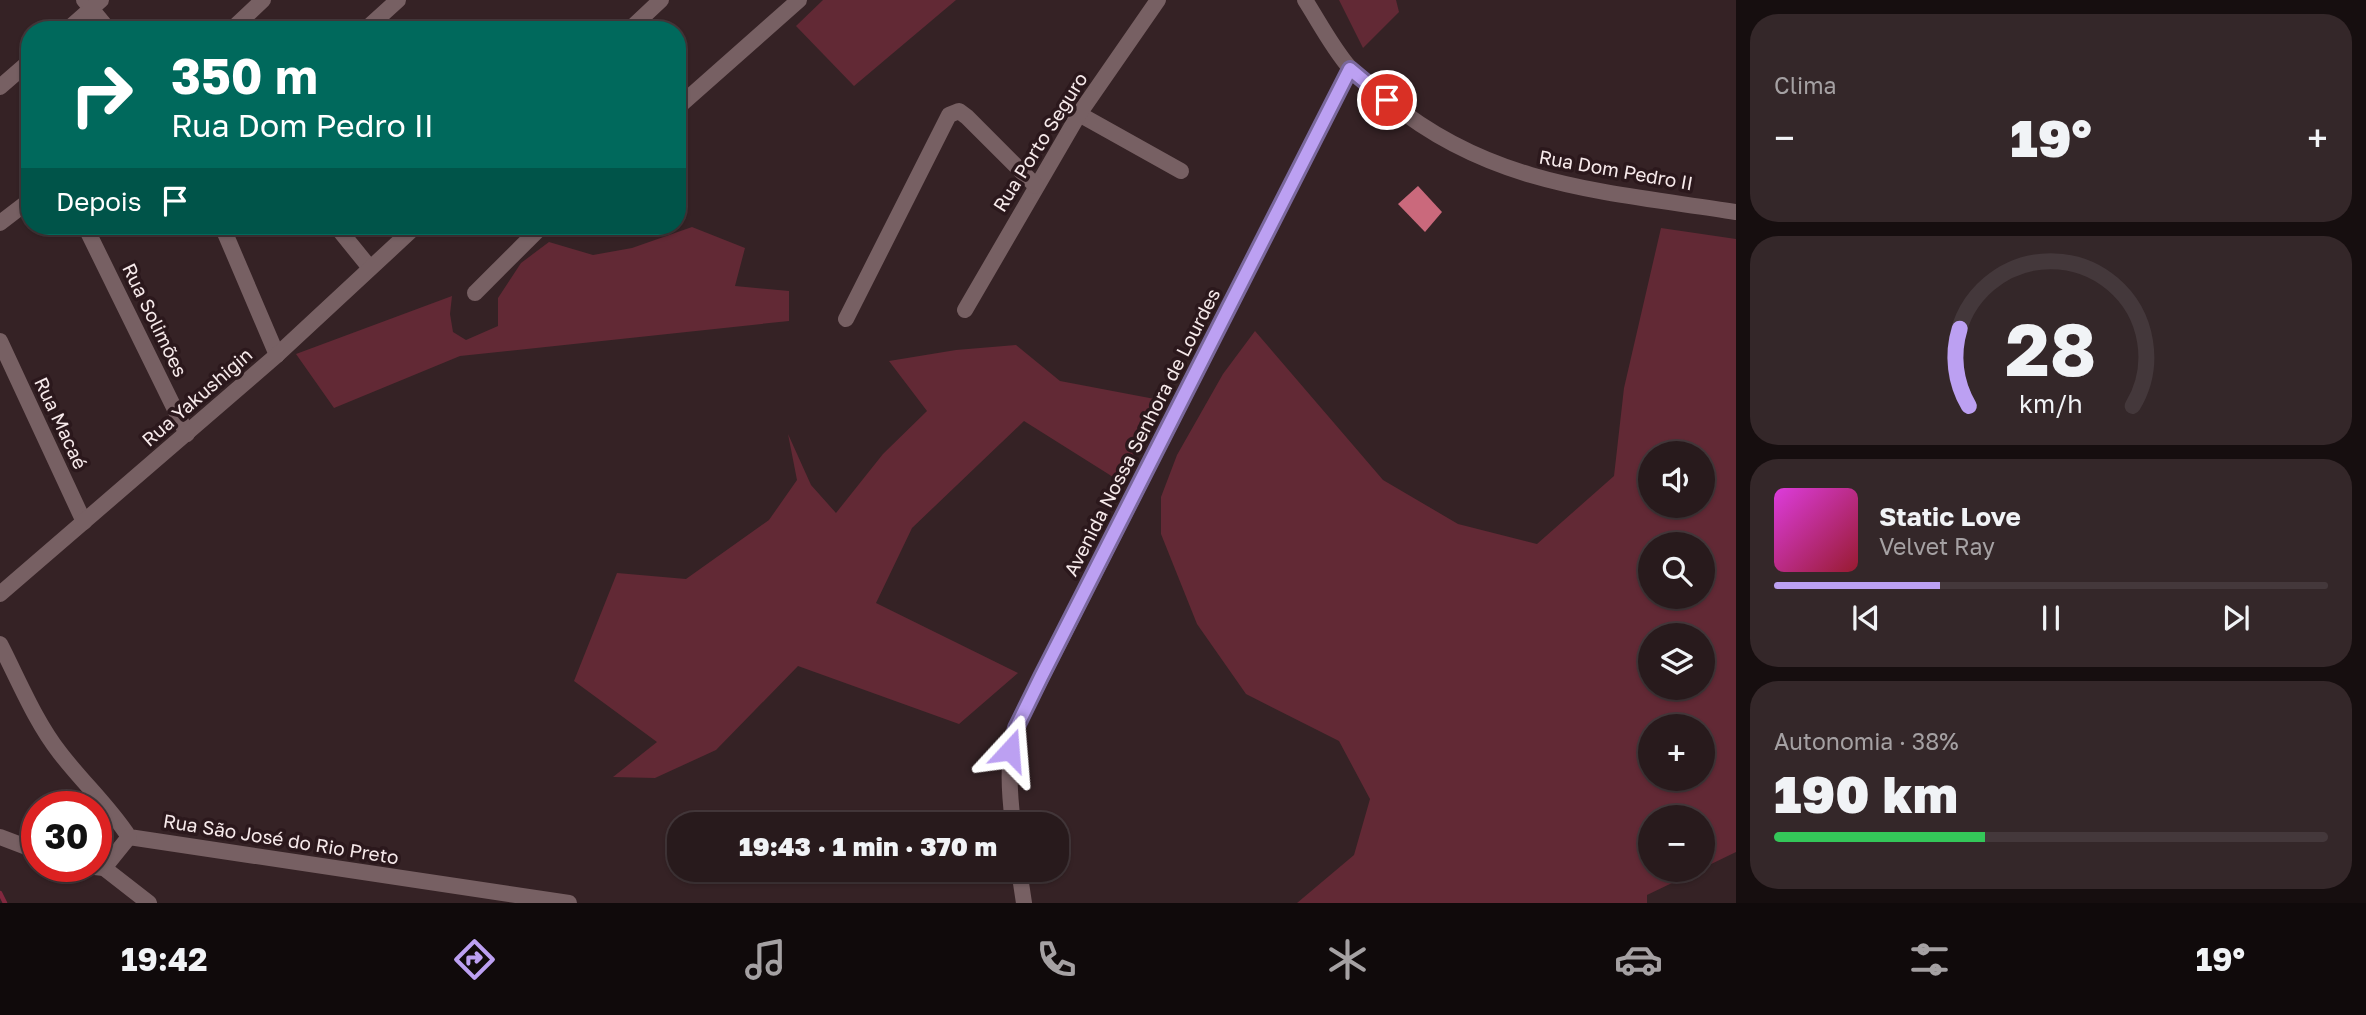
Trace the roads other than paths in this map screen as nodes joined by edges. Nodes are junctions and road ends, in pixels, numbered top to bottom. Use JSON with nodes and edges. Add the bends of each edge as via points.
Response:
{"nodes":[{"id":1,"x":263,"y":0,"type":"edge"},
{"id":2,"x":398,"y":0,"type":"edge"},
{"id":3,"x":661,"y":0,"type":"edge"},
{"id":4,"x":799,"y":0,"type":"edge"},
{"id":5,"x":1158,"y":0,"type":"edge"},
{"id":6,"x":1305,"y":0,"type":"edge"},
{"id":7,"x":92,"y":3,"type":"edge"},
{"id":8,"x":75,"y":21,"type":"edge"},
{"id":9,"x":103,"y":21,"type":"edge"},
{"id":10,"x":241,"y":21,"type":"edge"},
{"id":11,"x":375,"y":21,"type":"edge"},
{"id":12,"x":639,"y":21,"type":"edge"},
{"id":13,"x":21,"y":69,"type":"edge"},
{"id":14,"x":1350,"y":69,"type":"junction"},
{"id":15,"x":0,"y":87,"type":"edge"},
{"id":16,"x":686,"y":100,"type":"edge"},
{"id":17,"x":1079,"y":114,"type":"junction"},
{"id":18,"x":1181,"y":171,"type":"dead end"},
{"id":19,"x":1035,"y":186,"type":"junction"},
{"id":20,"x":21,"y":207,"type":"edge"},
{"id":21,"x":1736,"y":212,"type":"edge"},
{"id":22,"x":0,"y":223,"type":"edge"},
{"id":23,"x":89,"y":235,"type":"edge"},
{"id":24,"x":226,"y":235,"type":"edge"},
{"id":25,"x":343,"y":235,"type":"edge"},
{"id":26,"x":406,"y":235,"type":"edge"},
{"id":27,"x":533,"y":235,"type":"edge"},
{"id":28,"x":370,"y":268,"type":"junction"},
{"id":29,"x":475,"y":293,"type":"dead end"},
{"id":30,"x":965,"y":310,"type":"dead end"},
{"id":31,"x":846,"y":319,"type":"dead end"},
{"id":32,"x":0,"y":341,"type":"edge"},
{"id":33,"x":278,"y":355,"type":"junction"},
{"id":34,"x":187,"y":434,"type":"junction"},
{"id":35,"x":84,"y":522,"type":"junction"},
{"id":36,"x":0,"y":594,"type":"edge"},
{"id":37,"x":0,"y":644,"type":"edge"},
{"id":38,"x":1011,"y":812,"type":"edge"},
{"id":39,"x":0,"y":837,"type":"edge"},
{"id":40,"x":129,"y":837,"type":"junction"},
{"id":41,"x":21,"y":845,"type":"edge"},
{"id":42,"x":112,"y":858,"type":"edge"},
{"id":43,"x":112,"y":874,"type":"edge"},
{"id":44,"x":1021,"y":882,"type":"edge"},
{"id":45,"x":149,"y":903,"type":"edge"},
{"id":46,"x":569,"y":903,"type":"edge"},
{"id":47,"x":1024,"y":903,"type":"edge"}],
"edges":[{"from":1,"to":10,"type":"street"},
{"from":2,"to":11,"type":"street"},
{"from":3,"to":12,"type":"street"},
{"from":4,"to":16,"type":"street"},
{"from":5,"to":17,"type":"street","name":"Rua Porto Seguro"},
{"from":6,"to":14,"type":"street","name":"Rua Dom Pedro II"},
{"from":7,"to":8,"type":"street"},
{"from":7,"to":9,"type":"street"},
{"from":13,"to":15,"type":"street"},
{"from":14,"to":21,"type":"street","name":"Rua Dom Pedro II","via":[[1406,115],[1497,166],[1555,183]]},
{"from":14,"to":38,"type":"street","name":"Avenida Nossa Senhora de Lourdes","via":[[1016,728],[1007,782]]},
{"from":17,"to":18,"type":"street"},
{"from":17,"to":19,"type":"street","name":"Rua Porto Seguro"},
{"from":19,"to":30,"type":"street","name":"Rua Porto Seguro"},
{"from":19,"to":31,"type":"street","via":[[967,117],[954,112]]},
{"from":20,"to":22,"type":"street"},
{"from":23,"to":34,"type":"street","name":"Rua Solimões"},
{"from":24,"to":33,"type":"street"},
{"from":25,"to":28,"type":"street"},
{"from":26,"to":28,"type":"street","name":"Rua Yakushigin"},
{"from":27,"to":29,"type":"street"},
{"from":28,"to":33,"type":"street","name":"Rua Yakushigin"},
{"from":32,"to":35,"type":"street","name":"Rua Macaé"},
{"from":33,"to":34,"type":"street","name":"Rua Yakushigin"},
{"from":34,"to":35,"type":"street","name":"Rua Yakushigin"},
{"from":35,"to":36,"type":"street","name":"Rua Yakushigin"},
{"from":37,"to":40,"type":"street","via":[[40,724]]},
{"from":39,"to":41,"type":"street"},
{"from":40,"to":42,"type":"street"},
{"from":40,"to":46,"type":"street","name":"Rua São José do Rio Preto"},
{"from":43,"to":45,"type":"street"},
{"from":44,"to":47,"type":"street"}]}
